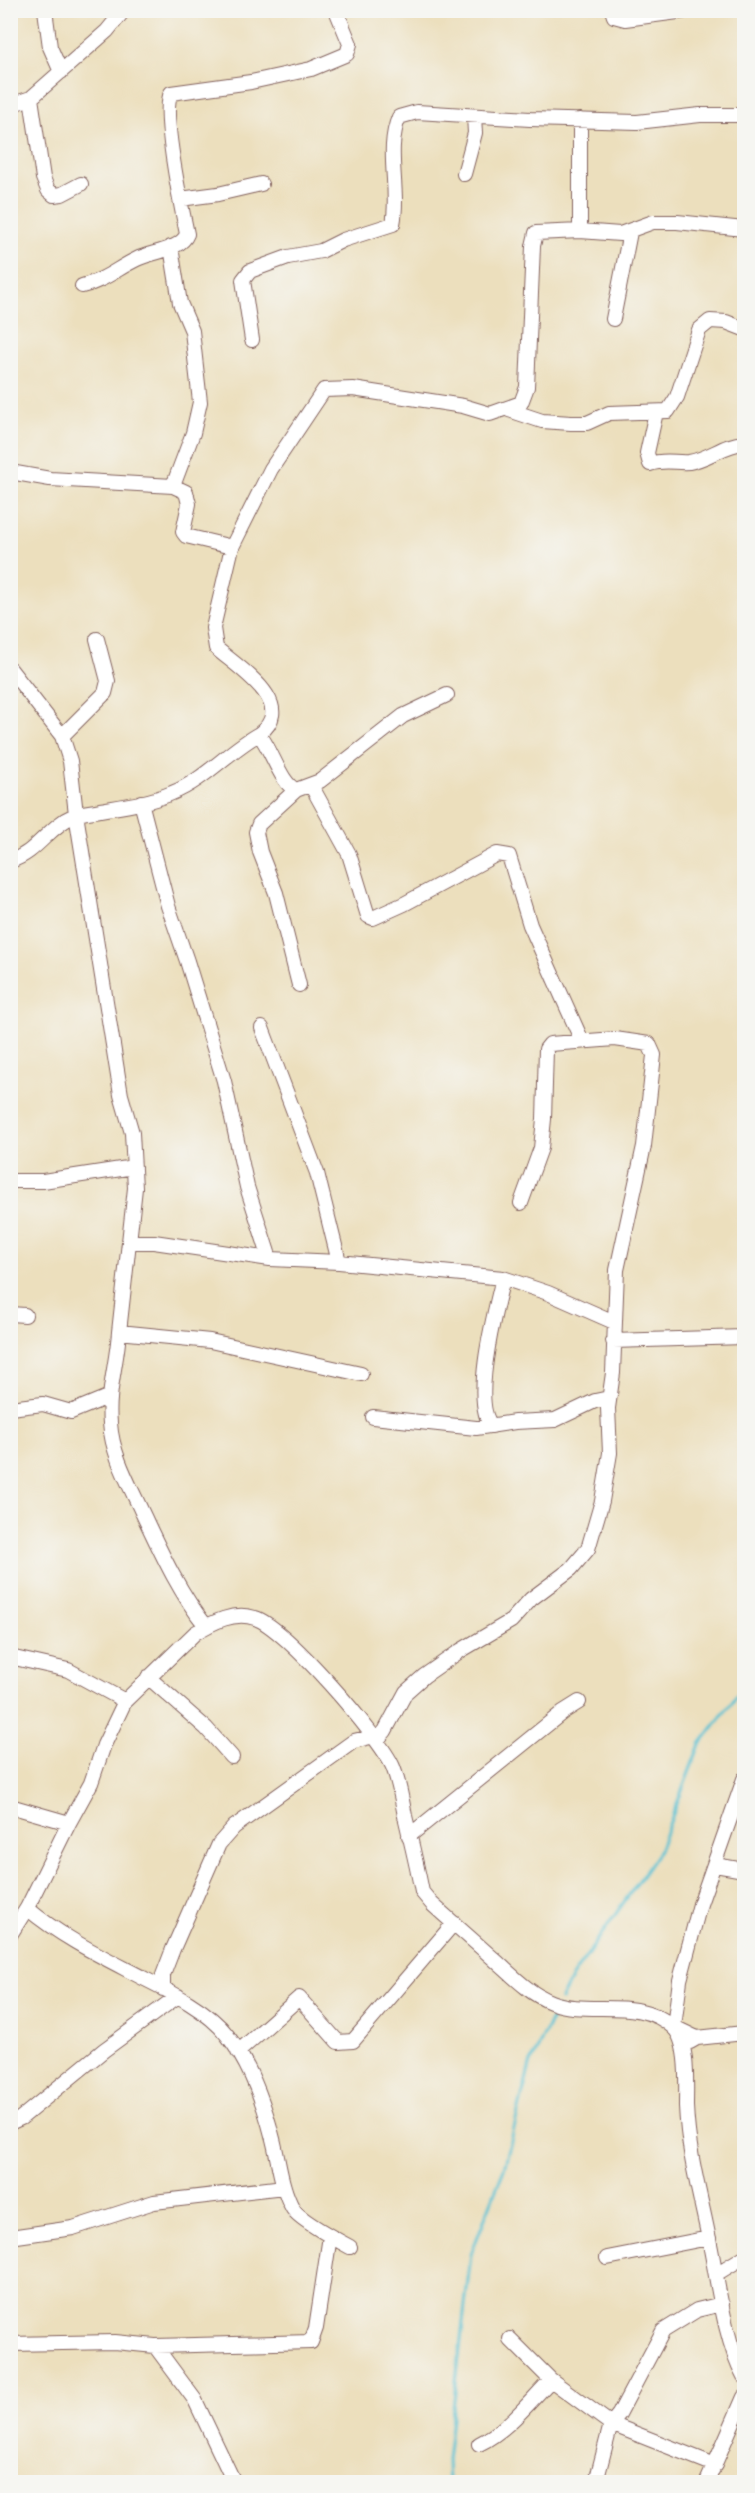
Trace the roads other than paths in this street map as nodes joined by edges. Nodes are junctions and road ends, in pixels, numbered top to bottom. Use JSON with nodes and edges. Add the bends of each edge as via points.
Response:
{"nodes":[{"id":1,"x":45,"y":10,"type":"edge"},
{"id":2,"x":124,"y":10,"type":"edge"},
{"id":3,"x":336,"y":10,"type":"edge"},
{"id":4,"x":612,"y":10,"type":"edge"},
{"id":5,"x":693,"y":10,"type":"edge"},
{"id":6,"x":61,"y":72,"type":"junction"},
{"id":7,"x":31,"y":98,"type":"junction"},
{"id":8,"x":10,"y":105,"type":"edge"},
{"id":9,"x":744,"y":115,"type":"edge"},
{"id":10,"x":474,"y":116,"type":"junction"},
{"id":11,"x":580,"y":120,"type":"junction"},
{"id":12,"x":464,"y":174,"type":"dead end"},
{"id":13,"x":81,"y":184,"type":"dead end"},
{"id":14,"x":261,"y":184,"type":"dead end"},
{"id":15,"x":180,"y":199,"type":"junction"},
{"id":16,"x":743,"y":226,"type":"edge"},
{"id":17,"x":580,"y":231,"type":"junction"},
{"id":18,"x":630,"y":232,"type":"junction"},
{"id":19,"x":171,"y":247,"type":"junction"},
{"id":20,"x":82,"y":286,"type":"dead end"},
{"id":21,"x":613,"y":319,"type":"dead end"},
{"id":22,"x":744,"y":329,"type":"edge"},
{"id":23,"x":252,"y":340,"type":"dead end"},
{"id":24,"x":508,"y":410,"type":"junction"},
{"id":25,"x":656,"y":412,"type":"junction"},
{"id":26,"x":744,"y":443,"type":"edge"},
{"id":27,"x":10,"y":472,"type":"edge"},
{"id":28,"x":173,"y":486,"type":"junction"},
{"id":29,"x":232,"y":547,"type":"junction"},
{"id":30,"x":97,"y":639,"type":"dead end"},
{"id":31,"x":10,"y":669,"type":"edge"},
{"id":32,"x":447,"y":695,"type":"dead end"},
{"id":33,"x":259,"y":734,"type":"junction"},
{"id":34,"x":62,"y":736,"type":"junction"},
{"id":35,"x":311,"y":785,"type":"junction"},
{"id":36,"x":296,"y":790,"type":"junction"},
{"id":37,"x":141,"y":802,"type":"junction"},
{"id":38,"x":76,"y":814,"type":"junction"},
{"id":39,"x":10,"y":861,"type":"edge"},
{"id":40,"x":299,"y":985,"type":"dead end"},
{"id":41,"x":262,"y":1028,"type":"dead end"},
{"id":42,"x":582,"y":1041,"type":"junction"},
{"id":43,"x":134,"y":1167,"type":"junction"},
{"id":44,"x":10,"y":1181,"type":"edge"},
{"id":45,"x":521,"y":1203,"type":"dead end"},
{"id":46,"x":129,"y":1242,"type":"junction"},
{"id":47,"x":270,"y":1259,"type":"junction"},
{"id":48,"x":339,"y":1262,"type":"junction"},
{"id":49,"x":503,"y":1278,"type":"junction"},
{"id":50,"x":10,"y":1314,"type":"edge"},
{"id":51,"x":25,"y":1315,"type":"dead end"},
{"id":52,"x":614,"y":1322,"type":"junction"},
{"id":53,"x":118,"y":1332,"type":"junction"},
{"id":54,"x":744,"y":1337,"type":"edge"},
{"id":55,"x":613,"y":1341,"type":"junction"},
{"id":56,"x":361,"y":1374,"type":"dead end"},
{"id":57,"x":110,"y":1396,"type":"junction"},
{"id":58,"x":609,"y":1398,"type":"junction"},
{"id":59,"x":10,"y":1408,"type":"edge"},
{"id":60,"x":373,"y":1417,"type":"dead end"},
{"id":61,"x":492,"y":1426,"type":"junction"},
{"id":62,"x":206,"y":1626,"type":"junction"},
{"id":63,"x":10,"y":1657,"type":"edge"},
{"id":64,"x":148,"y":1677,"type":"junction"},
{"id":65,"x":125,"y":1701,"type":"junction"},
{"id":66,"x":579,"y":1702,"type":"dead end"},
{"id":67,"x":375,"y":1738,"type":"junction"},
{"id":68,"x":232,"y":1757,"type":"dead end"},
{"id":69,"x":744,"y":1779,"type":"edge"},
{"id":70,"x":10,"y":1806,"type":"edge"},
{"id":71,"x":69,"y":1823,"type":"junction"},
{"id":72,"x":410,"y":1836,"type":"junction"},
{"id":73,"x":714,"y":1865,"type":"junction"},
{"id":74,"x":744,"y":1870,"type":"edge"},
{"id":75,"x":27,"y":1908,"type":"junction"},
{"id":76,"x":454,"y":1923,"type":"junction"},
{"id":77,"x":10,"y":1935,"type":"edge"},
{"id":78,"x":164,"y":1989,"type":"junction"},
{"id":79,"x":178,"y":1996,"type":"junction"},
{"id":80,"x":674,"y":2027,"type":"junction"},
{"id":81,"x":744,"y":2033,"type":"edge"},
{"id":82,"x":697,"y":2038,"type":"junction"},
{"id":83,"x":683,"y":2045,"type":"junction"},
{"id":84,"x":238,"y":2052,"type":"junction"},
{"id":85,"x":10,"y":2123,"type":"edge"},
{"id":86,"x":284,"y":2187,"type":"junction"},
{"id":87,"x":330,"y":2236,"type":"junction"},
{"id":88,"x":10,"y":2237,"type":"edge"},
{"id":89,"x":709,"y":2238,"type":"junction"},
{"id":90,"x":350,"y":2247,"type":"dead end"},
{"id":91,"x":744,"y":2257,"type":"edge"},
{"id":92,"x":608,"y":2258,"type":"dead end"},
{"id":93,"x":716,"y":2274,"type":"junction"},
{"id":94,"x":722,"y":2304,"type":"junction"},
{"id":95,"x":510,"y":2339,"type":"dead end"},
{"id":96,"x":10,"y":2344,"type":"edge"},
{"id":97,"x":155,"y":2346,"type":"junction"},
{"id":98,"x":741,"y":2355,"type":"edge"},
{"id":99,"x":744,"y":2376,"type":"edge"},
{"id":100,"x":551,"y":2379,"type":"junction"},
{"id":101,"x":744,"y":2397,"type":"edge"},
{"id":102,"x":611,"y":2424,"type":"junction"},
{"id":103,"x":479,"y":2444,"type":"dead end"},
{"id":104,"x":715,"y":2465,"type":"junction"},
{"id":105,"x":712,"y":2481,"type":"edge"},
{"id":106,"x":234,"y":2482,"type":"edge"},
{"id":107,"x":596,"y":2482,"type":"edge"}],
"edges":[{"from":1,"to":6,"type":"street","via":[[50,47]]},
{"from":2,"to":6,"type":"street","via":[[107,31]]},
{"from":3,"to":15,"type":"street","via":[[350,44],[347,54],[311,69],[171,93],[168,106]]},
{"from":4,"to":5,"type":"street","via":[[614,16],[625,19]]},
{"from":6,"to":7,"type":"street"},
{"from":7,"to":8,"type":"street"},
{"from":7,"to":13,"type":"street","via":[[48,190],[54,195],[62,194]]},
{"from":9,"to":11,"type":"street","via":[[637,122]]},
{"from":10,"to":11,"type":"street"},
{"from":10,"to":12,"type":"street","via":[[475,133]]},
{"from":10,"to":23,"type":"street","via":[[417,112],[399,117],[393,143],[393,224],[321,251],[288,257],[250,271],[243,280]]},
{"from":11,"to":17,"type":"street"},
{"from":14,"to":15,"type":"street"},
{"from":15,"to":19,"type":"street","via":[[187,234]]},
{"from":16,"to":18,"type":"street","via":[[653,222]]},
{"from":17,"to":18,"type":"street"},
{"from":17,"to":24,"type":"street","via":[[536,233],[527,387],[521,404]]},
{"from":18,"to":21,"type":"street"},
{"from":19,"to":20,"type":"street","via":[[137,258],[101,281]]},
{"from":19,"to":28,"type":"street","via":[[180,303],[192,331],[200,402]]},
{"from":22,"to":25,"type":"street","via":[[710,321],[699,330],[677,397],[668,411]]},
{"from":24,"to":25,"type":"street","via":[[542,421],[571,423],[587,423],[609,413]]},
{"from":24,"to":29,"type":"street","via":[[490,414],[463,406],[353,389],[324,390],[271,469]]},
{"from":25,"to":26,"type":"street","via":[[647,453],[650,464],[662,460],[687,462]]},
{"from":27,"to":28,"type":"street","via":[[50,479]]},
{"from":28,"to":29,"type":"street","via":[[186,492],[186,536]]},
{"from":29,"to":33,"type":"street","via":[[213,637],[216,648],[268,694],[273,712],[269,726]]},
{"from":30,"to":34,"type":"street","via":[[108,681],[105,693]]},
{"from":31,"to":34,"type":"street"},
{"from":32,"to":35,"type":"street","via":[[403,716]]},
{"from":33,"to":36,"type":"street","via":[[285,783]]},
{"from":33,"to":37,"type":"street","via":[[233,749],[183,789]]},
{"from":34,"to":38,"type":"street","via":[[70,761]]},
{"from":35,"to":36,"type":"street"},
{"from":35,"to":42,"type":"street","via":[[349,854],[368,916],[373,918],[497,854],[509,856],[530,925]]},
{"from":36,"to":40,"type":"street","via":[[259,824],[256,832]]},
{"from":37,"to":38,"type":"street"},
{"from":37,"to":47,"type":"street","via":[[168,906],[224,1081],[247,1187]]},
{"from":38,"to":39,"type":"street","via":[[34,848]]},
{"from":38,"to":43,"type":"street","via":[[121,1095],[132,1133]]},
{"from":41,"to":48,"type":"street","via":[[317,1173]]},
{"from":42,"to":45,"type":"street","via":[[550,1044],[546,1049],[541,1148]]},
{"from":42,"to":52,"type":"street","via":[[615,1039],[649,1044],[654,1054],[644,1146],[617,1270]]},
{"from":43,"to":44,"type":"street","via":[[43,1181]]},
{"from":43,"to":46,"type":"street"},
{"from":46,"to":47,"type":"street"},
{"from":46,"to":53,"type":"street"},
{"from":47,"to":48,"type":"street"},
{"from":48,"to":49,"type":"street"},
{"from":49,"to":52,"type":"street"},
{"from":49,"to":61,"type":"street","via":[[487,1347],[484,1406]]},
{"from":50,"to":51,"type":"street"},
{"from":52,"to":55,"type":"street"},
{"from":53,"to":56,"type":"street","via":[[210,1341]]},
{"from":53,"to":57,"type":"street"},
{"from":54,"to":55,"type":"street"},
{"from":55,"to":58,"type":"street"},
{"from":57,"to":59,"type":"street","via":[[71,1412],[43,1404]]},
{"from":57,"to":62,"type":"street","via":[[110,1424],[119,1462],[162,1556]]},
{"from":58,"to":61,"type":"street","via":[[555,1420]]},
{"from":58,"to":67,"type":"street","via":[[608,1465],[594,1529],[582,1559],[531,1599],[511,1621],[424,1676],[406,1692],[385,1731]]},
{"from":60,"to":61,"type":"street","via":[[465,1428]]},
{"from":62,"to":64,"type":"street"},
{"from":62,"to":67,"type":"street","via":[[237,1616],[264,1622],[345,1701]]},
{"from":63,"to":65,"type":"street","via":[[68,1670]]},
{"from":64,"to":65,"type":"street"},
{"from":64,"to":68,"type":"street","via":[[206,1728]]},
{"from":65,"to":71,"type":"street","via":[[91,1783]]},
{"from":66,"to":72,"type":"street"},
{"from":67,"to":72,"type":"street","via":[[393,1766]]},
{"from":67,"to":78,"type":"street","via":[[354,1742],[234,1827],[219,1844],[163,1974]]},
{"from":69,"to":73,"type":"street"},
{"from":70,"to":71,"type":"street"},
{"from":71,"to":75,"type":"street"},
{"from":72,"to":76,"type":"street","via":[[423,1892]]},
{"from":73,"to":74,"type":"street"},
{"from":73,"to":80,"type":"street","via":[[680,1980]]},
{"from":75,"to":77,"type":"street"},
{"from":75,"to":78,"type":"street","via":[[69,1939]]},
{"from":76,"to":80,"type":"street","via":[[547,2001],[565,2006],[633,2008]]},
{"from":76,"to":84,"type":"street","via":[[353,2041],[338,2042],[299,1998]]},
{"from":78,"to":79,"type":"street"},
{"from":79,"to":84,"type":"street","via":[[226,2033]]},
{"from":79,"to":85,"type":"street"},
{"from":80,"to":82,"type":"street"},
{"from":80,"to":83,"type":"street"},
{"from":81,"to":82,"type":"street"},
{"from":82,"to":83,"type":"street"},
{"from":83,"to":89,"type":"street","via":[[687,2130]]},
{"from":84,"to":86,"type":"street","via":[[261,2100]]},
{"from":86,"to":87,"type":"street","via":[[294,2211]]},
{"from":86,"to":88,"type":"street","via":[[154,2202],[73,2228]]},
{"from":87,"to":90,"type":"street"},
{"from":87,"to":97,"type":"street","via":[[311,2342]]},
{"from":89,"to":92,"type":"street"},
{"from":89,"to":93,"type":"street"},
{"from":91,"to":93,"type":"street"},
{"from":93,"to":94,"type":"street"},
{"from":94,"to":98,"type":"street"},
{"from":94,"to":102,"type":"street","via":[[697,2310],[663,2331]]},
{"from":95,"to":100,"type":"street"},
{"from":96,"to":97,"type":"street","via":[[115,2342]]},
{"from":97,"to":106,"type":"street","via":[[195,2400]]},
{"from":98,"to":99,"type":"street"},
{"from":100,"to":102,"type":"street"},
{"from":100,"to":103,"type":"street","via":[[500,2431]]},
{"from":101,"to":104,"type":"street"},
{"from":102,"to":104,"type":"street"},
{"from":102,"to":107,"type":"street"},
{"from":104,"to":105,"type":"street"}]}
